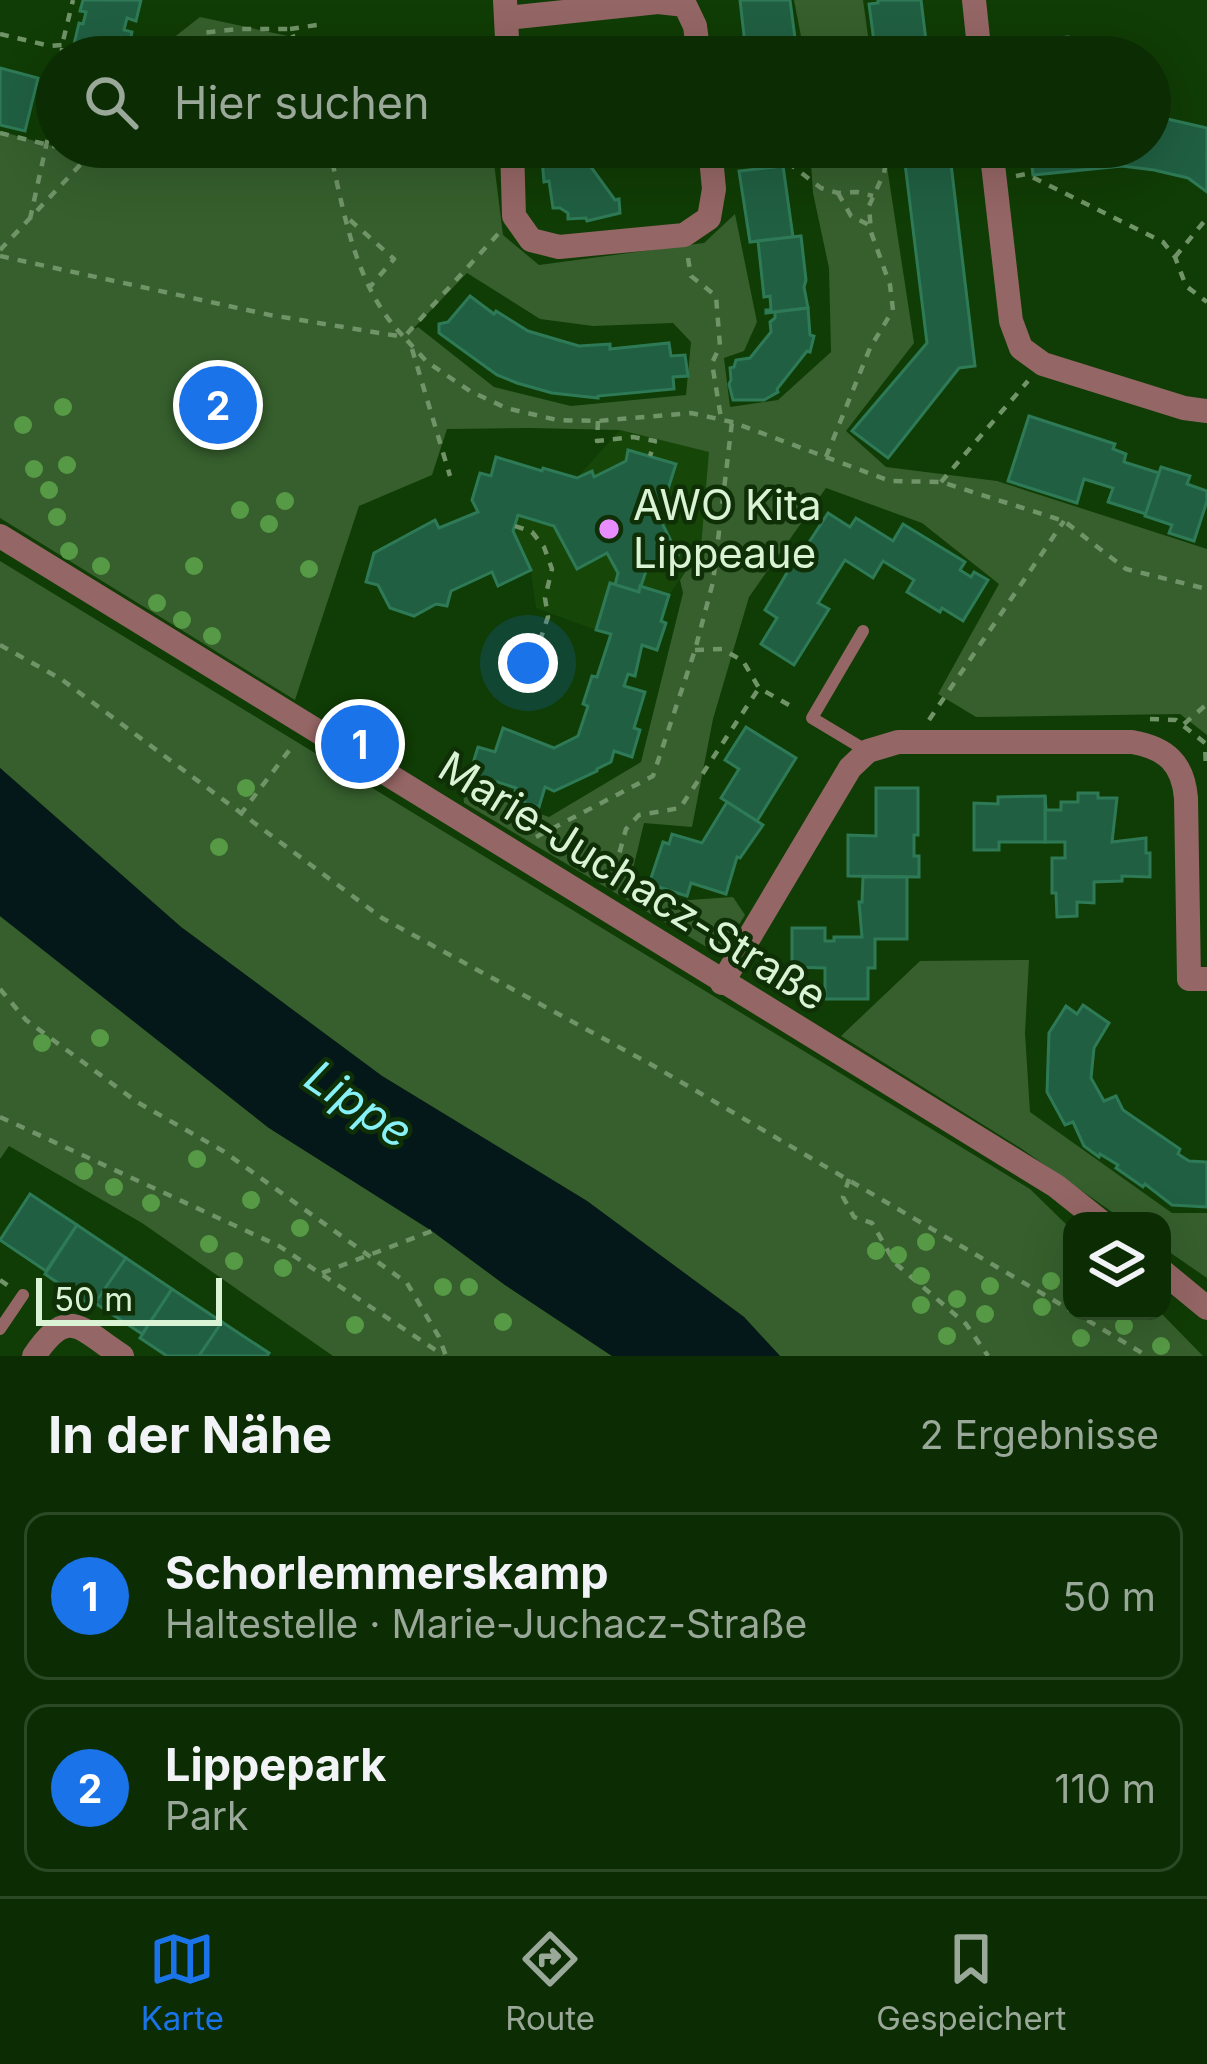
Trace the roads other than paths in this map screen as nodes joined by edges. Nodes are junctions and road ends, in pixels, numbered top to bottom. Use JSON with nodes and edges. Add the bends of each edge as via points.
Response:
{"nodes":[{"id":1,"x":974,"y":0,"type":"edge"},
{"id":2,"x":684,"y":2,"type":"edge"},
{"id":3,"x":506,"y":9,"type":"edge"},
{"id":4,"x":696,"y":36,"type":"edge"},
{"id":5,"x":978,"y":36,"type":"edge"},
{"id":6,"x":513,"y":168,"type":"edge"},
{"id":7,"x":712,"y":168,"type":"edge"},
{"id":8,"x":994,"y":168,"type":"edge"},
{"id":9,"x":1207,"y":411,"type":"edge"},
{"id":10,"x":0,"y":536,"type":"edge"},
{"id":11,"x":863,"y":631,"type":"dead end"},
{"id":12,"x":868,"y":751,"type":"junction"},
{"id":13,"x":1207,"y":979,"type":"edge"},
{"id":14,"x":722,"y":983,"type":"junction"},
{"id":15,"x":1089,"y":1212,"type":"edge"},
{"id":16,"x":1171,"y":1278,"type":"edge"},
{"id":17,"x":22,"y":1294,"type":"dead end"},
{"id":18,"x":1207,"y":1308,"type":"edge"},
{"id":19,"x":0,"y":1329,"type":"edge"},
{"id":20,"x":34,"y":1356,"type":"edge"},
{"id":21,"x":122,"y":1356,"type":"edge"}],
"edges":[{"from":1,"to":5,"type":"street"},
{"from":2,"to":3,"type":"street"},
{"from":2,"to":4,"type":"street"},
{"from":6,"to":7,"type":"street","via":[[514,216],[531,240],[560,247],[684,235],[709,218]]},
{"from":8,"to":9,"type":"street","via":[[1021,348],[1043,364]]},
{"from":10,"to":14,"type":"street","name":"Marie-Juchacz-Straße"},
{"from":11,"to":12,"type":"lane","via":[[812,718]]},
{"from":12,"to":13,"type":"street","via":[[913,742],[1132,742],[1171,757],[1186,798],[1189,979]]},
{"from":12,"to":14,"type":"street","via":[[850,768]]},
{"from":14,"to":15,"type":"street","name":"Marie-Juchacz-Straße"},
{"from":16,"to":18,"type":"street"},
{"from":17,"to":19,"type":"lane"},
{"from":20,"to":21,"type":"street","via":[[63,1325]]}]}
